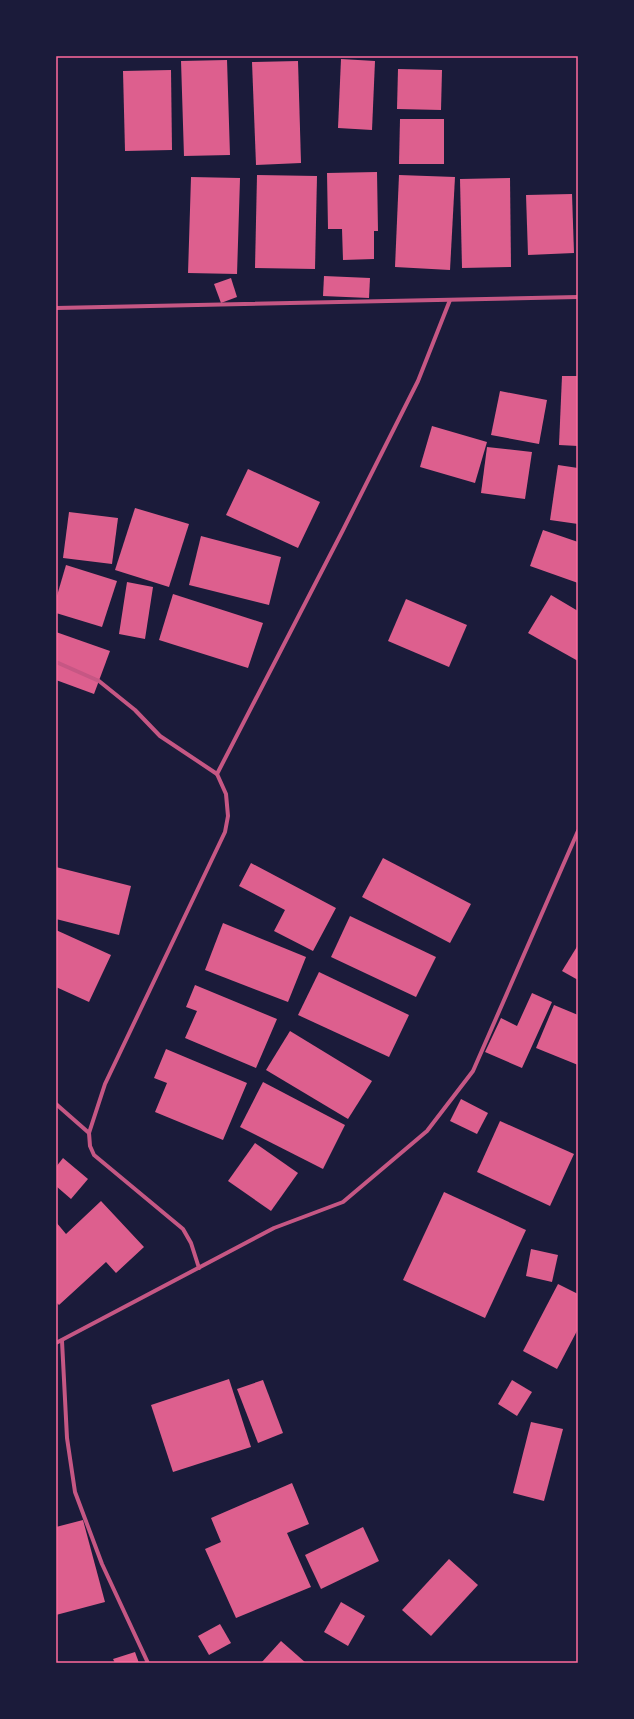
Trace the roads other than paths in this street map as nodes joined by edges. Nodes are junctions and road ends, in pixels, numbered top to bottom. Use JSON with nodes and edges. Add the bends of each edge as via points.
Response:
{"nodes":[{"id":1,"x":578,"y":297,"type":"edge"},
{"id":2,"x":450,"y":300,"type":"junction"},
{"id":3,"x":56,"y":308,"type":"edge"},
{"id":4,"x":56,"y":662,"type":"edge"},
{"id":5,"x":217,"y":774,"type":"junction"},
{"id":6,"x":578,"y":831,"type":"edge"},
{"id":7,"x":56,"y":1104,"type":"edge"},
{"id":8,"x":89,"y":1133,"type":"junction"},
{"id":9,"x":199,"y":1268,"type":"junction"},
{"id":10,"x":62,"y":1341,"type":"junction"},
{"id":11,"x":56,"y":1343,"type":"edge"},
{"id":12,"x":148,"y":1663,"type":"edge"}],
"edges":[{"from":1,"to":2,"type":"street"},
{"from":2,"to":3,"type":"street"},
{"from":2,"to":5,"type":"street","via":[[418,381]]},
{"from":4,"to":5,"type":"street","via":[[98,681],[135,710],[160,736]]},
{"from":5,"to":8,"type":"street","via":[[226,794],[226,832],[105,1084]]},
{"from":6,"to":9,"type":"street","via":[[473,1071],[427,1131],[343,1202],[274,1228]]},
{"from":7,"to":8,"type":"street"},
{"from":8,"to":9,"type":"street","via":[[94,1155],[183,1229],[191,1243]]},
{"from":9,"to":10,"type":"street"},
{"from":10,"to":11,"type":"street"},
{"from":10,"to":12,"type":"street","via":[[67,1438],[75,1492],[102,1564]]}]}
